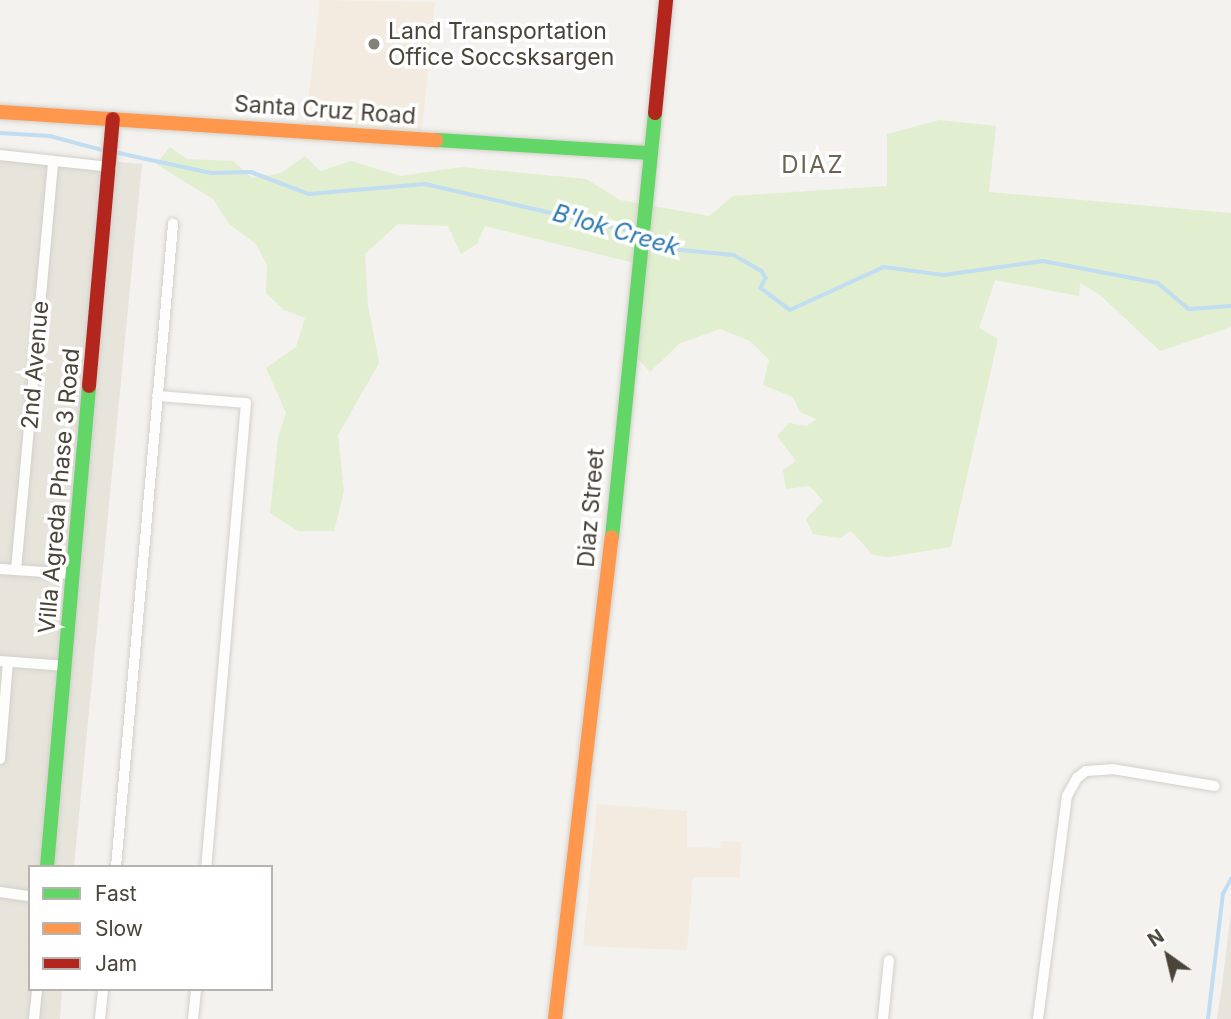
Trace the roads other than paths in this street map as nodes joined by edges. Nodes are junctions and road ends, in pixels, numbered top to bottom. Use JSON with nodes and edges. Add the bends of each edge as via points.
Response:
{"nodes":[{"id":1,"x":666,"y":0,"type":"edge"},
{"id":2,"x":0,"y":112,"type":"edge"},
{"id":3,"x":113,"y":119,"type":"junction"},
{"id":4,"x":648,"y":153,"type":"junction"},
{"id":5,"x":0,"y":155,"type":"edge"},
{"id":6,"x":111,"y":157,"type":"junction"},
{"id":7,"x":53,"y":161,"type":"junction"},
{"id":8,"x":173,"y":225,"type":"dead end"},
{"id":9,"x":157,"y":396,"type":"junction"},
{"id":10,"x":0,"y":569,"type":"edge"},
{"id":11,"x":16,"y":570,"type":"junction"},
{"id":12,"x":74,"y":574,"type":"junction"},
{"id":13,"x":4,"y":661,"type":"edge"},
{"id":14,"x":65,"y":666,"type":"junction"},
{"id":15,"x":0,"y":759,"type":"edge"},
{"id":16,"x":1215,"y":786,"type":"dead end"},
{"id":17,"x":47,"y":865,"type":"edge"},
{"id":18,"x":116,"y":865,"type":"edge"},
{"id":19,"x":206,"y":865,"type":"edge"},
{"id":20,"x":0,"y":892,"type":"edge"},
{"id":21,"x":28,"y":896,"type":"edge"},
{"id":22,"x":889,"y":960,"type":"dead end"},
{"id":23,"x":37,"y":991,"type":"edge"},
{"id":24,"x":103,"y":991,"type":"edge"},
{"id":25,"x":196,"y":991,"type":"edge"},
{"id":26,"x":34,"y":1019,"type":"edge"},
{"id":27,"x":100,"y":1019,"type":"edge"},
{"id":28,"x":193,"y":1019,"type":"edge"},
{"id":29,"x":555,"y":1019,"type":"edge"},
{"id":30,"x":883,"y":1019,"type":"edge"},
{"id":31,"x":1038,"y":1019,"type":"edge"}],
"edges":[{"from":1,"to":4,"type":"street","name":"Diaz Street"},
{"from":2,"to":3,"type":"street","name":"Santa Cruz Road"},
{"from":3,"to":4,"type":"street","name":"Santa Cruz Road"},
{"from":3,"to":6,"type":"street","name":"Villa Agreda Phase 3 Road"},
{"from":4,"to":29,"type":"street","name":"Diaz Street","via":[[600,658]]},
{"from":5,"to":7,"type":"street"},
{"from":6,"to":7,"type":"street"},
{"from":6,"to":12,"type":"street","name":"Villa Agreda Phase 3 Road"},
{"from":7,"to":11,"type":"street","name":"2nd Avenue"},
{"from":8,"to":9,"type":"street"},
{"from":9,"to":18,"type":"street"},
{"from":9,"to":19,"type":"street","via":[[246,403]]},
{"from":10,"to":11,"type":"street"},
{"from":11,"to":12,"type":"street"},
{"from":12,"to":14,"type":"street","name":"Villa Agreda Phase 3 Road"},
{"from":13,"to":14,"type":"street"},
{"from":13,"to":15,"type":"street"},
{"from":14,"to":17,"type":"street","name":"Villa Agreda Phase 3 Road"},
{"from":16,"to":31,"type":"street","via":[[1112,769],[1086,771],[1077,778],[1067,796]]},
{"from":20,"to":21,"type":"street"},
{"from":22,"to":30,"type":"street"},
{"from":23,"to":26,"type":"street"},
{"from":24,"to":27,"type":"street"},
{"from":25,"to":28,"type":"street"}]}
